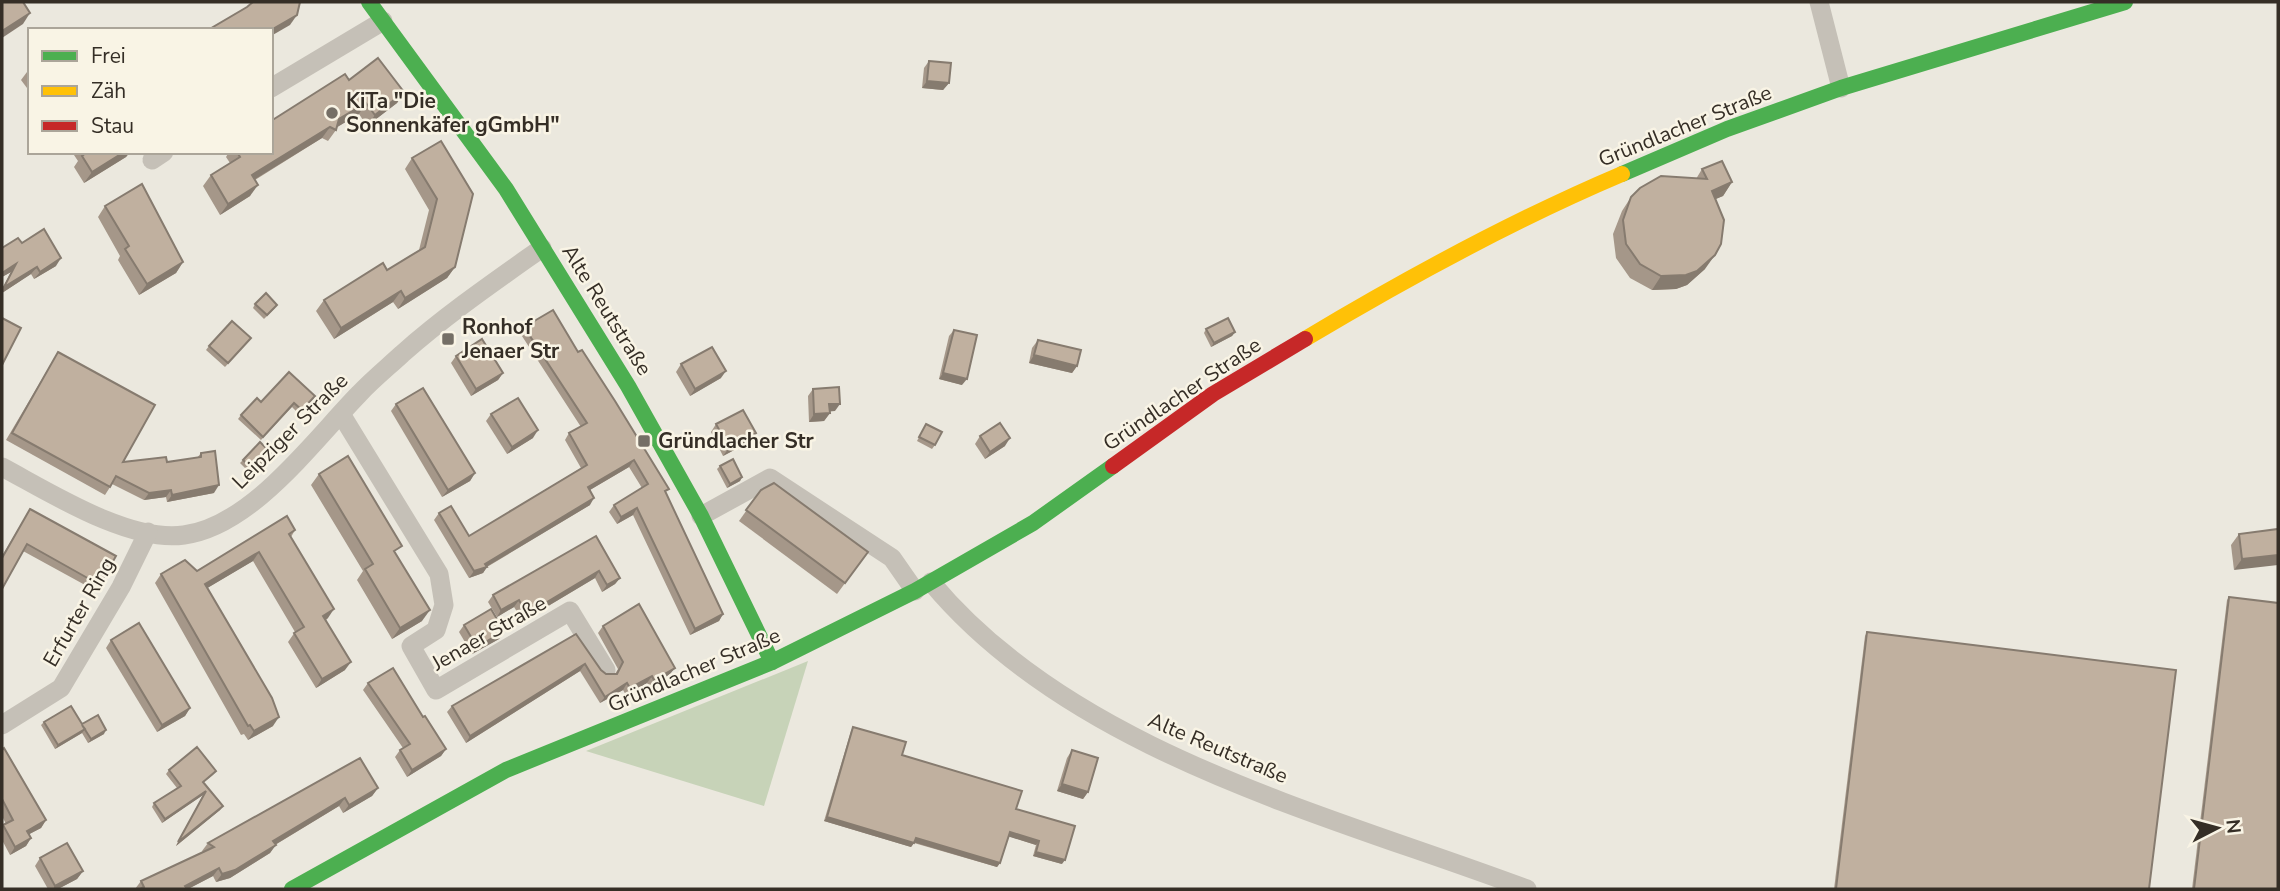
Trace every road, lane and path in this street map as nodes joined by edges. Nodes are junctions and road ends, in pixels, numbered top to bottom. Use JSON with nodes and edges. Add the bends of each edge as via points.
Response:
{"nodes":[{"id":1,"x":369,"y":2,"type":"edge"},
{"id":2,"x":1819,"y":2,"type":"edge"},
{"id":3,"x":2125,"y":2,"type":"edge"},
{"id":4,"x":383,"y":21,"type":"junction"},
{"id":5,"x":273,"y":87,"type":"edge"},
{"id":6,"x":1841,"y":88,"type":"junction"},
{"id":7,"x":542,"y":248,"type":"junction"},
{"id":8,"x":341,"y":414,"type":"junction"},
{"id":9,"x":2,"y":467,"type":"edge"},
{"id":10,"x":701,"y":516,"type":"junction"},
{"id":11,"x":148,"y":532,"type":"junction"},
{"id":12,"x":923,"y":586,"type":"junction"},
{"id":13,"x":772,"y":662,"type":"junction"},
{"id":14,"x":606,"y":670,"type":"edge"},
{"id":15,"x":2,"y":725,"type":"edge"},
{"id":16,"x":292,"y":889,"type":"edge"},
{"id":17,"x":1527,"y":889,"type":"edge"}],
"edges":[{"from":1,"to":4,"type":"main road","name":"Alte Reutstraße"},
{"from":2,"to":6,"type":"street"},
{"from":3,"to":6,"type":"main road","name":"Gründlacher Straße"},
{"from":4,"to":5,"type":"street"},
{"from":4,"to":7,"type":"main road","name":"Alte Reutstraße","via":[[506,189]]},
{"from":6,"to":12,"type":"main road","name":"Gründlacher Straße","via":[[1727,129],[1558,201],[1412,275],[1213,394],[1033,523]]},
{"from":7,"to":8,"type":"street","name":"Leipziger Straße","via":[[437,325]]},
{"from":7,"to":10,"type":"main road","name":"Alte Reutstraße","via":[[628,386]]},
{"from":8,"to":11,"type":"street","name":"Leipziger Straße","via":[[241,511],[183,536]]},
{"from":8,"to":14,"type":"street","name":"Jenaer Straße","via":[[439,574],[444,605],[436,630],[411,646],[436,690],[570,611]]},
{"from":9,"to":11,"type":"street","name":"Leipziger Straße","via":[[114,525]]},
{"from":10,"to":12,"type":"street","name":"Alte Reutstraße","via":[[770,478],[892,558]]},
{"from":10,"to":13,"type":"main road","name":"Alte Reutstraße"},
{"from":11,"to":15,"type":"street","name":"Erfurter Ring","via":[[61,688]]},
{"from":12,"to":13,"type":"main road","name":"Gründlacher Straße"},
{"from":12,"to":17,"type":"street","name":"Alte Reutstraße","via":[[1028,673],[1122,733],[1265,794]]},
{"from":13,"to":16,"type":"main road","name":"Gründlacher Straße","via":[[516,765]]}]}
